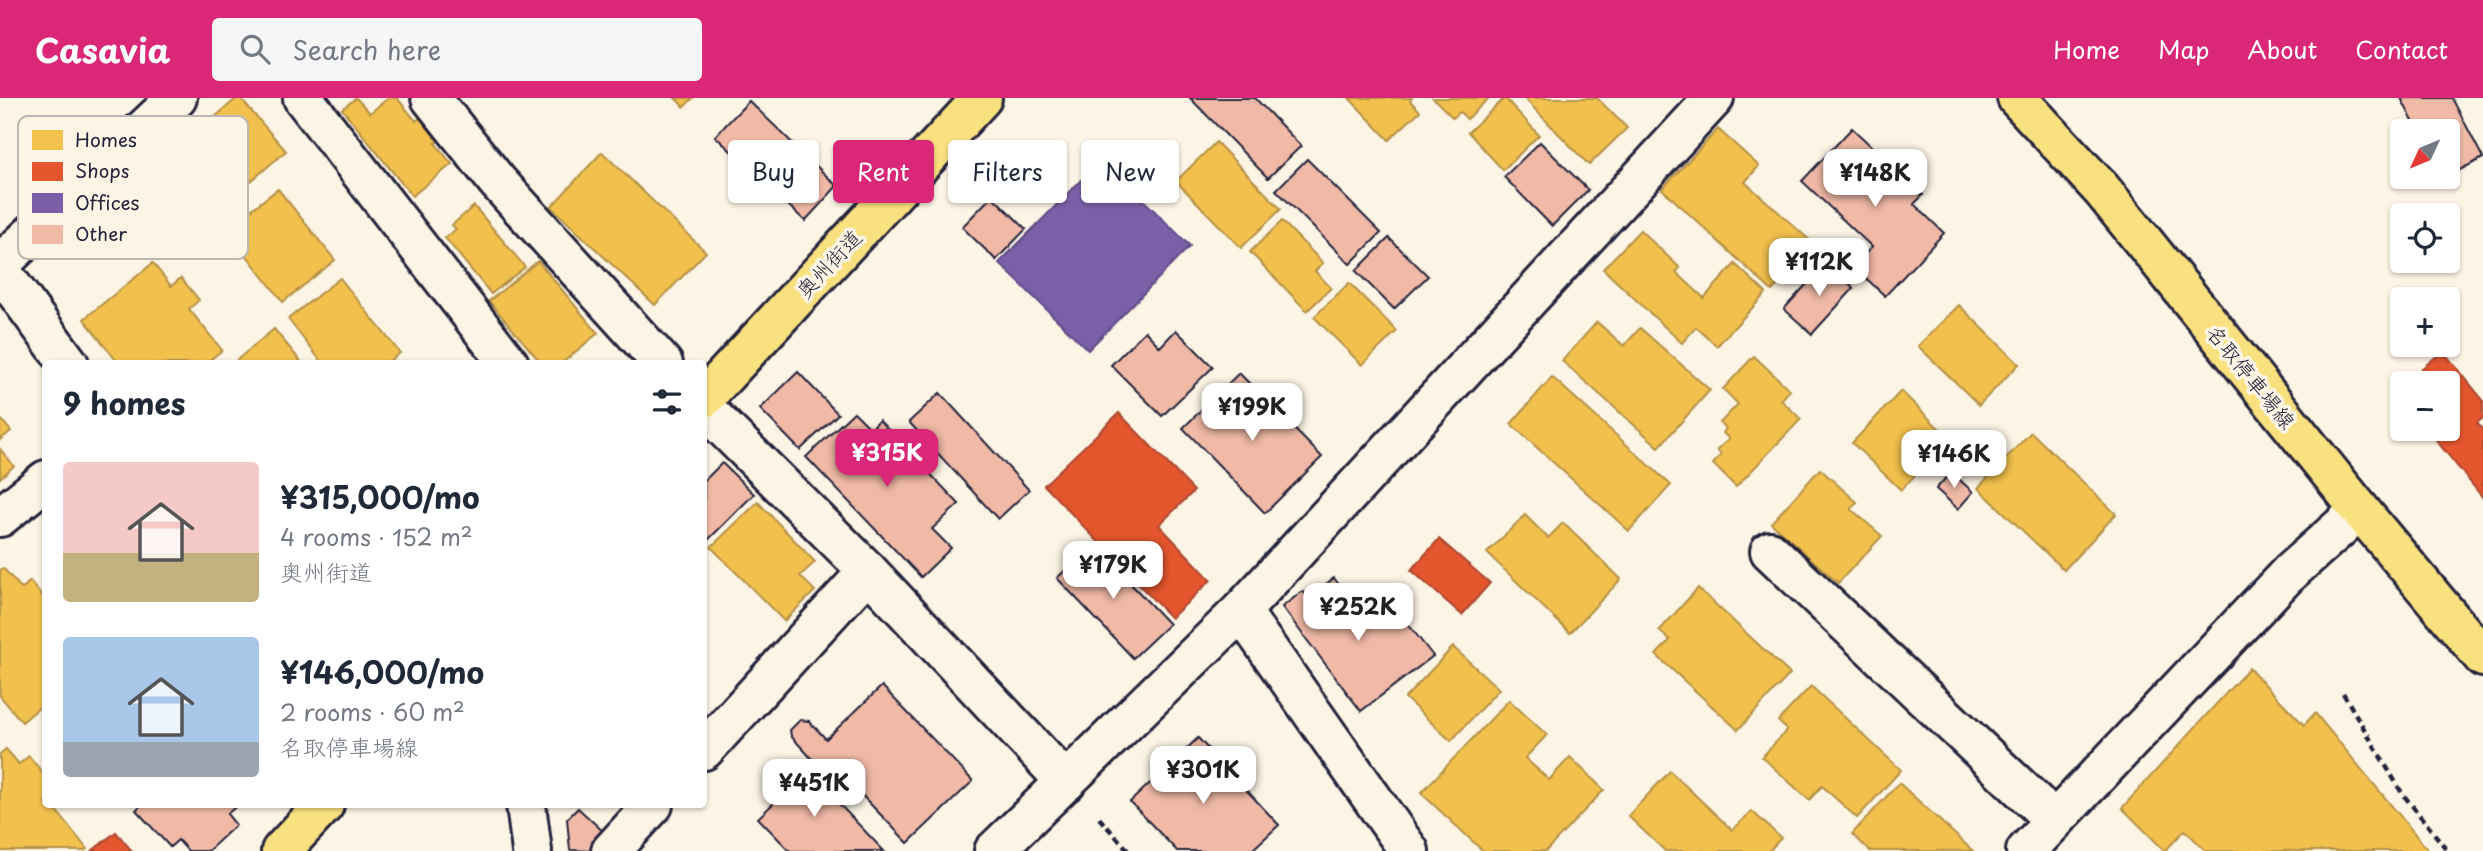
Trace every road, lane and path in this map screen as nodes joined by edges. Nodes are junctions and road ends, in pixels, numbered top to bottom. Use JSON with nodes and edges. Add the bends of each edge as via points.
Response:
{"nodes":[{"id":1,"x":303,"y":98,"type":"edge"},
{"id":2,"x":431,"y":98,"type":"edge"},
{"id":3,"x":982,"y":98,"type":"edge"},
{"id":4,"x":1714,"y":98,"type":"edge"},
{"id":5,"x":2017,"y":98,"type":"edge"},
{"id":6,"x":28,"y":259,"type":"edge"},
{"id":7,"x":5,"y":285,"type":"edge"},
{"id":8,"x":66,"y":360,"type":"edge"},
{"id":9,"x":506,"y":360,"type":"edge"},
{"id":10,"x":659,"y":360,"type":"edge"},
{"id":11,"x":707,"y":395,"type":"edge"},
{"id":12,"x":707,"y":411,"type":"edge"},
{"id":13,"x":42,"y":483,"type":"edge"},
{"id":14,"x":2360,"y":510,"type":"junction"},
{"id":15,"x":0,"y":517,"type":"edge"},
{"id":16,"x":1770,"y":551,"type":"dead end"},
{"id":17,"x":868,"y":571,"type":"junction"},
{"id":18,"x":1241,"y":611,"type":"junction"},
{"id":19,"x":2483,"y":657,"type":"edge"},
{"id":20,"x":2343,"y":694,"type":"dead end"},
{"id":21,"x":707,"y":747,"type":"edge"},
{"id":22,"x":1066,"y":782,"type":"junction"},
{"id":23,"x":321,"y":808,"type":"edge"},
{"id":24,"x":526,"y":808,"type":"edge"},
{"id":25,"x":650,"y":808,"type":"edge"},
{"id":26,"x":2054,"y":820,"type":"junction"},
{"id":27,"x":281,"y":851,"type":"edge"},
{"id":28,"x":532,"y":851,"type":"edge"},
{"id":29,"x":611,"y":851,"type":"edge"},
{"id":30,"x":994,"y":851,"type":"edge"},
{"id":31,"x":1409,"y":851,"type":"edge"},
{"id":32,"x":2026,"y":851,"type":"edge"},
{"id":33,"x":2448,"y":851,"type":"edge"}],
"edges":[{"from":1,"to":9,"type":"street"},
{"from":2,"to":10,"type":"street","via":[[497,181]]},
{"from":3,"to":11,"type":"main road","name":"奥州街道"},
{"from":4,"to":18,"type":"street"},
{"from":5,"to":14,"type":"main road","name":"名取停車場線","via":[[2102,190]]},
{"from":6,"to":7,"type":"street"},
{"from":7,"to":8,"type":"street"},
{"from":12,"to":17,"type":"street"},
{"from":13,"to":15,"type":"street"},
{"from":14,"to":19,"type":"main road","name":"名取停車場線"},
{"from":14,"to":26,"type":"street","via":[[2291,572]]},
{"from":16,"to":26,"type":"street"},
{"from":17,"to":21,"type":"street"},
{"from":17,"to":22,"type":"street"},
{"from":18,"to":22,"type":"street"},
{"from":18,"to":31,"type":"street"},
{"from":20,"to":33,"type":"path","via":[[2402,793]]},
{"from":22,"to":30,"type":"street"},
{"from":23,"to":27,"type":"main road"},
{"from":24,"to":28,"type":"street"},
{"from":25,"to":29,"type":"street"},
{"from":26,"to":32,"type":"street"}]}
